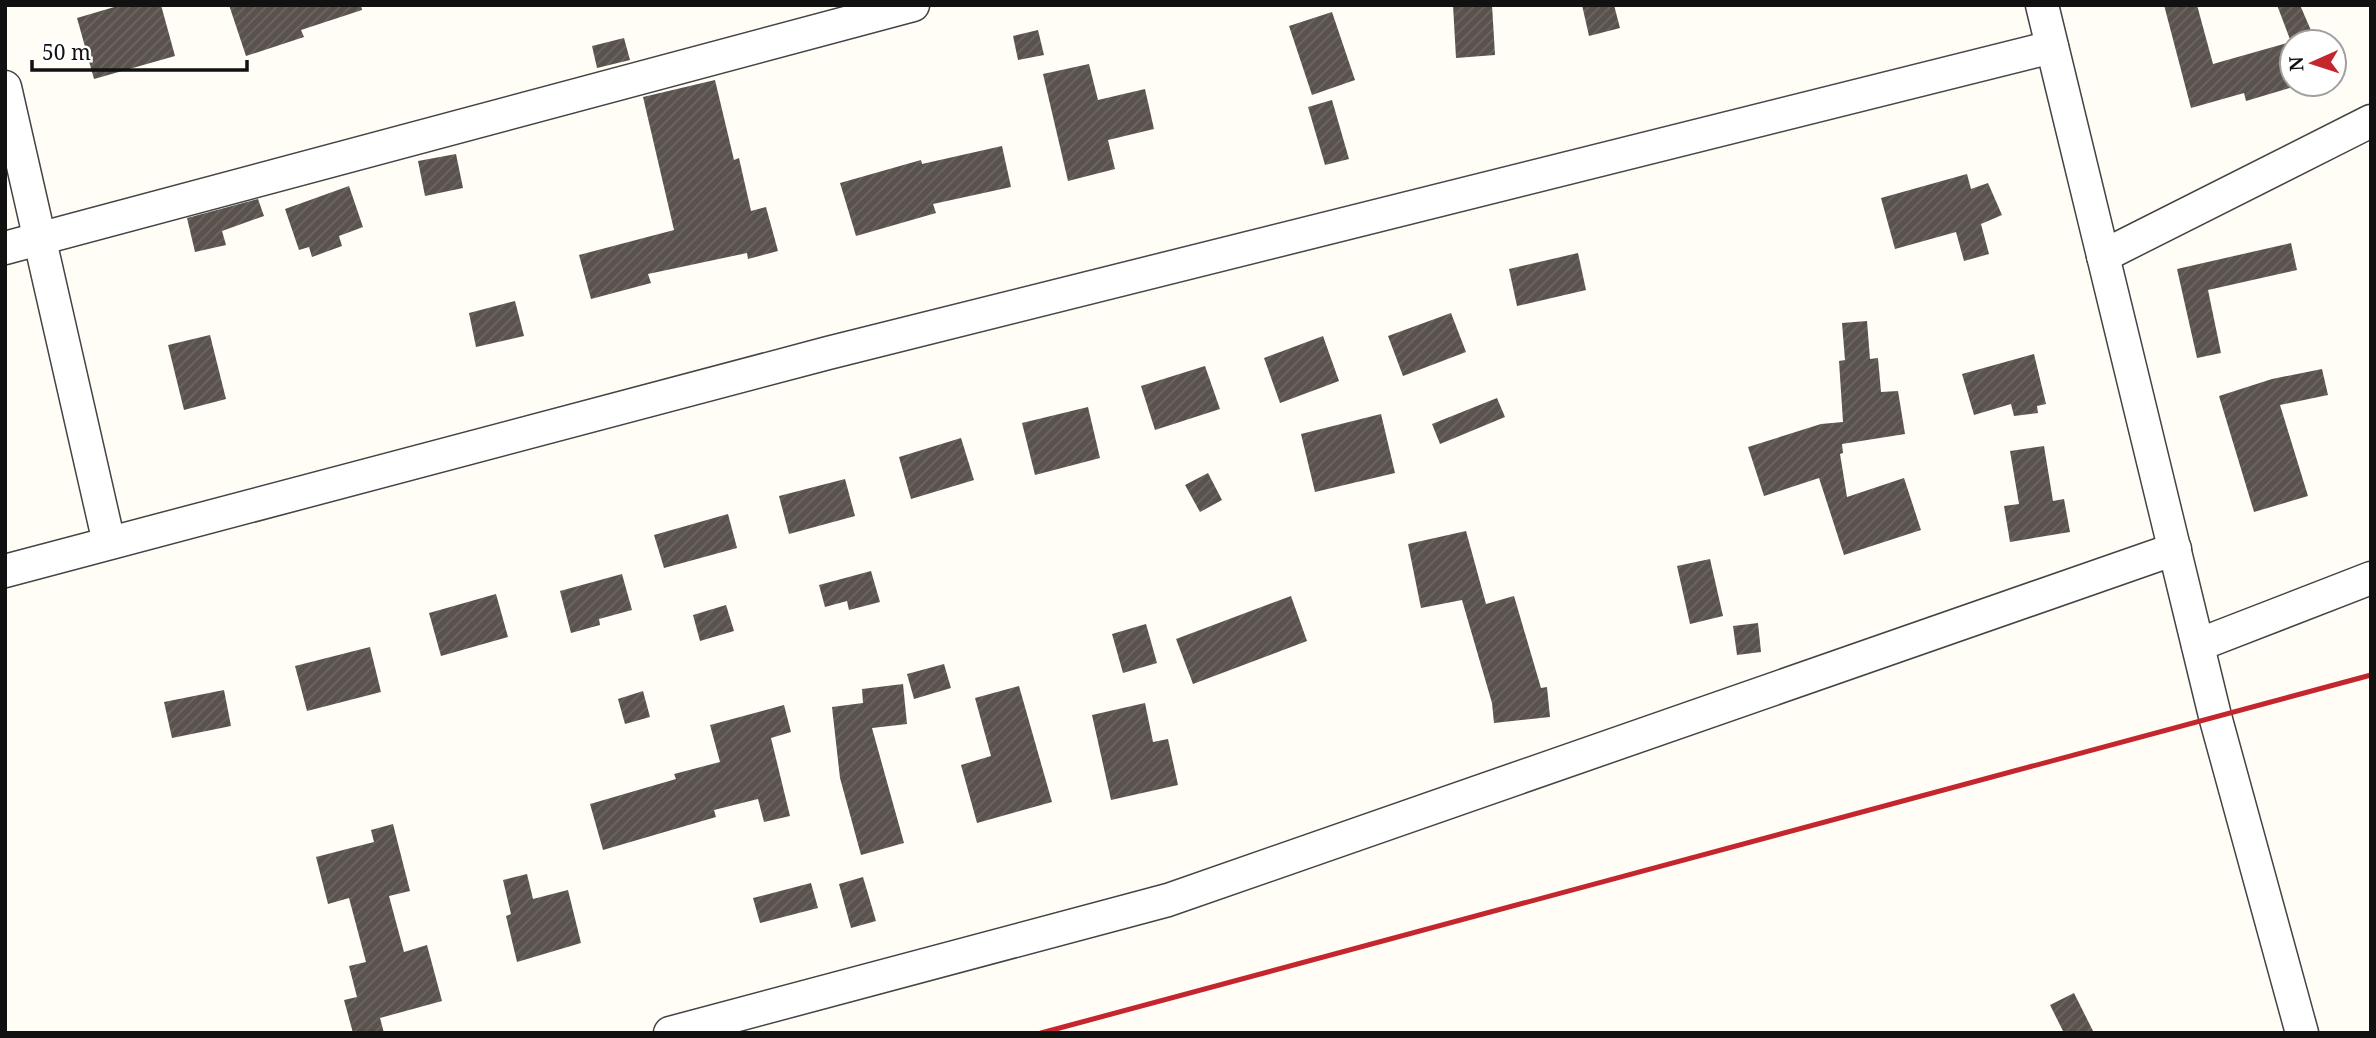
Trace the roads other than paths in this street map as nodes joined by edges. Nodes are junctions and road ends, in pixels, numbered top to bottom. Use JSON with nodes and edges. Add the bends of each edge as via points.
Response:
{"nodes":[{"id":1,"x":914,"y":5,"type":"edge"},
{"id":2,"x":2042,"y":5,"type":"edge"},
{"id":3,"x":2052,"y":47,"type":"junction"},
{"id":4,"x":5,"y":87,"type":"edge"},
{"id":5,"x":2371,"y":121,"type":"edge"},
{"id":6,"x":41,"y":239,"type":"junction"},
{"id":7,"x":5,"y":248,"type":"edge"},
{"id":8,"x":2103,"y":256,"type":"junction"},
{"id":9,"x":108,"y":543,"type":"junction"},
{"id":10,"x":2175,"y":549,"type":"junction"},
{"id":11,"x":5,"y":571,"type":"edge"},
{"id":12,"x":2371,"y":578,"type":"edge"},
{"id":13,"x":2198,"y":645,"type":"junction"},
{"id":14,"x":670,"y":1033,"type":"edge"},
{"id":15,"x":2302,"y":1033,"type":"edge"}],
"edges":[{"from":1,"to":6,"type":"street"},
{"from":2,"to":3,"type":"street"},
{"from":3,"to":8,"type":"street"},
{"from":3,"to":9,"type":"street","via":[[828,353]]},
{"from":4,"to":6,"type":"street"},
{"from":5,"to":8,"type":"street"},
{"from":6,"to":7,"type":"street"},
{"from":6,"to":9,"type":"street"},
{"from":8,"to":10,"type":"street"},
{"from":9,"to":11,"type":"street"},
{"from":10,"to":13,"type":"street"},
{"from":10,"to":14,"type":"street","via":[[1168,900]]},
{"from":12,"to":13,"type":"street"},
{"from":13,"to":15,"type":"street"}]}
